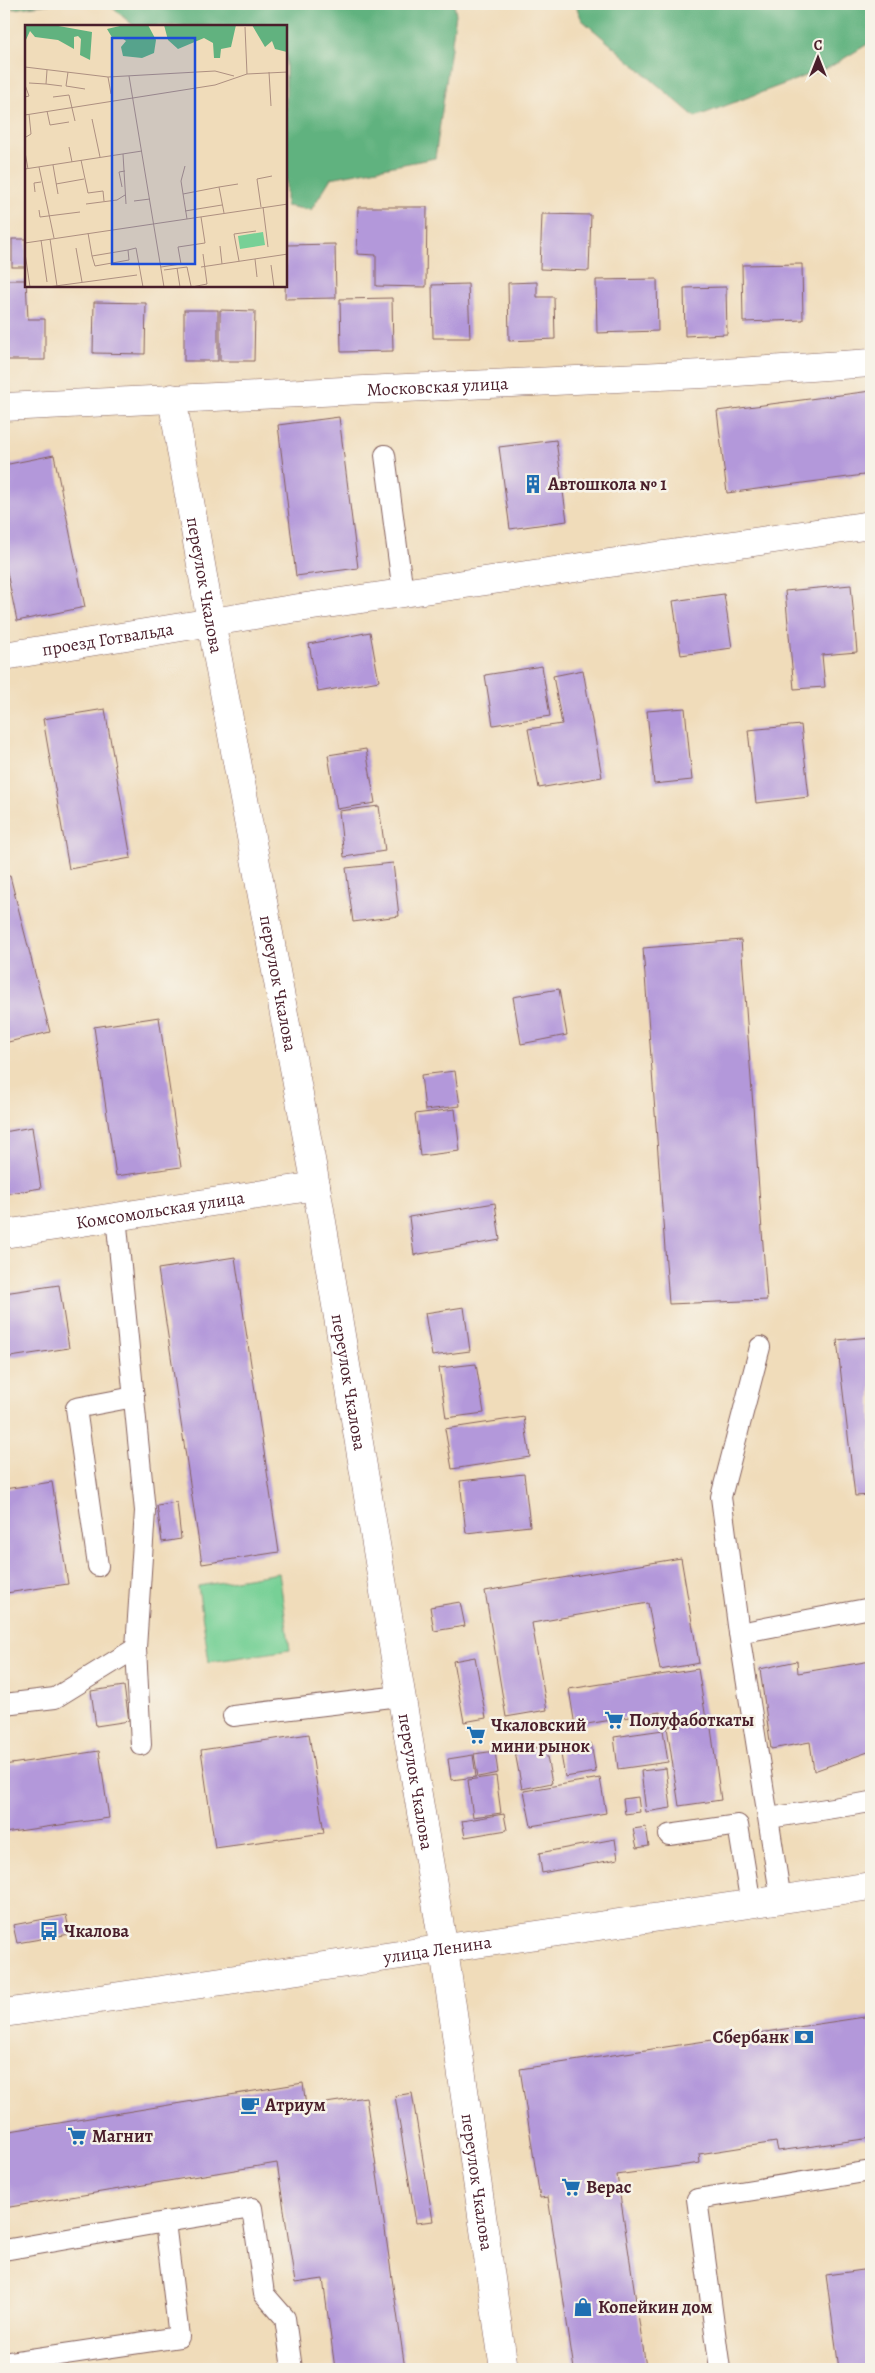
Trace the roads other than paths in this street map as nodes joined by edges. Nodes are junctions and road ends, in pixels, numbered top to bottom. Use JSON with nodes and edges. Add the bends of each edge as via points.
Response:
{"nodes":[{"id":1,"x":871,"y":363,"type":"edge"},
{"id":2,"x":172,"y":398,"type":"junction"},
{"id":3,"x":4,"y":407,"type":"edge"},
{"id":4,"x":385,"y":455,"type":"dead end"},
{"id":5,"x":871,"y":525,"type":"edge"},
{"id":6,"x":403,"y":593,"type":"junction"},
{"id":7,"x":211,"y":622,"type":"junction"},
{"id":8,"x":4,"y":656,"type":"edge"},
{"id":9,"x":316,"y":1186,"type":"junction"},
{"id":10,"x":116,"y":1216,"type":"junction"},
{"id":11,"x":4,"y":1234,"type":"edge"},
{"id":12,"x":760,"y":1347,"type":"dead end"},
{"id":13,"x":134,"y":1397,"type":"junction"},
{"id":14,"x":98,"y":1566,"type":"dead end"},
{"id":15,"x":871,"y":1608,"type":"edge"},
{"id":16,"x":739,"y":1633,"type":"junction"},
{"id":17,"x":136,"y":1648,"type":"junction"},
{"id":18,"x":400,"y":1696,"type":"junction"},
{"id":19,"x":4,"y":1704,"type":"edge"},
{"id":20,"x":233,"y":1716,"type":"dead end"},
{"id":21,"x":141,"y":1745,"type":"dead end"},
{"id":22,"x":871,"y":1802,"type":"edge"},
{"id":23,"x":769,"y":1818,"type":"junction"},
{"id":24,"x":669,"y":1835,"type":"dead end"},
{"id":25,"x":871,"y":1886,"type":"edge"},
{"id":26,"x":781,"y":1900,"type":"junction"},
{"id":27,"x":751,"y":1905,"type":"junction"},
{"id":28,"x":444,"y":1950,"type":"junction"},
{"id":29,"x":4,"y":2013,"type":"edge"},
{"id":30,"x":871,"y":2171,"type":"edge"},
{"id":31,"x":164,"y":2222,"type":"junction"},
{"id":32,"x":4,"y":2250,"type":"edge"},
{"id":33,"x":4,"y":2362,"type":"edge"},
{"id":34,"x":292,"y":2369,"type":"edge"},
{"id":35,"x":504,"y":2369,"type":"edge"},
{"id":36,"x":720,"y":2369,"type":"edge"}],
"edges":[{"from":1,"to":2,"type":"street","name":"Московская улица"},
{"from":2,"to":3,"type":"street","name":"Московская улица"},
{"from":2,"to":7,"type":"street","name":"переулок Чкалова"},
{"from":4,"to":6,"type":"lane"},
{"from":5,"to":6,"type":"street"},
{"from":6,"to":7,"type":"street"},
{"from":7,"to":8,"type":"street","name":"проезд Готвальда"},
{"from":7,"to":9,"type":"street","name":"переулок Чкалова"},
{"from":9,"to":10,"type":"street","name":"Комсомольская улица"},
{"from":9,"to":18,"type":"street","name":"переулок Чкалова"},
{"from":10,"to":11,"type":"street","name":"Комсомольская улица"},
{"from":10,"to":13,"type":"lane"},
{"from":12,"to":16,"type":"lane","via":[[721,1497]]},
{"from":13,"to":14,"type":"lane","via":[[76,1408]]},
{"from":13,"to":17,"type":"lane","via":[[145,1512]]},
{"from":15,"to":16,"type":"lane"},
{"from":16,"to":23,"type":"lane"},
{"from":17,"to":19,"type":"lane","via":[[55,1698]]},
{"from":17,"to":21,"type":"lane"},
{"from":18,"to":20,"type":"lane"},
{"from":18,"to":28,"type":"street","name":"переулок Чкалова"},
{"from":22,"to":23,"type":"lane"},
{"from":23,"to":26,"type":"lane"},
{"from":24,"to":27,"type":"lane","via":[[738,1825]]},
{"from":25,"to":26,"type":"street","name":"улица Ленина"},
{"from":26,"to":27,"type":"street","name":"улица Ленина"},
{"from":27,"to":28,"type":"street","name":"улица Ленина"},
{"from":28,"to":29,"type":"street","name":"улица Ленина"},
{"from":28,"to":35,"type":"street","name":"переулок Чкалова"},
{"from":30,"to":36,"type":"lane","via":[[697,2199]]},
{"from":31,"to":32,"type":"lane"},
{"from":31,"to":33,"type":"lane","via":[[179,2337]]},
{"from":31,"to":34,"type":"lane","via":[[252,2208],[264,2294],[286,2318]]}]}
